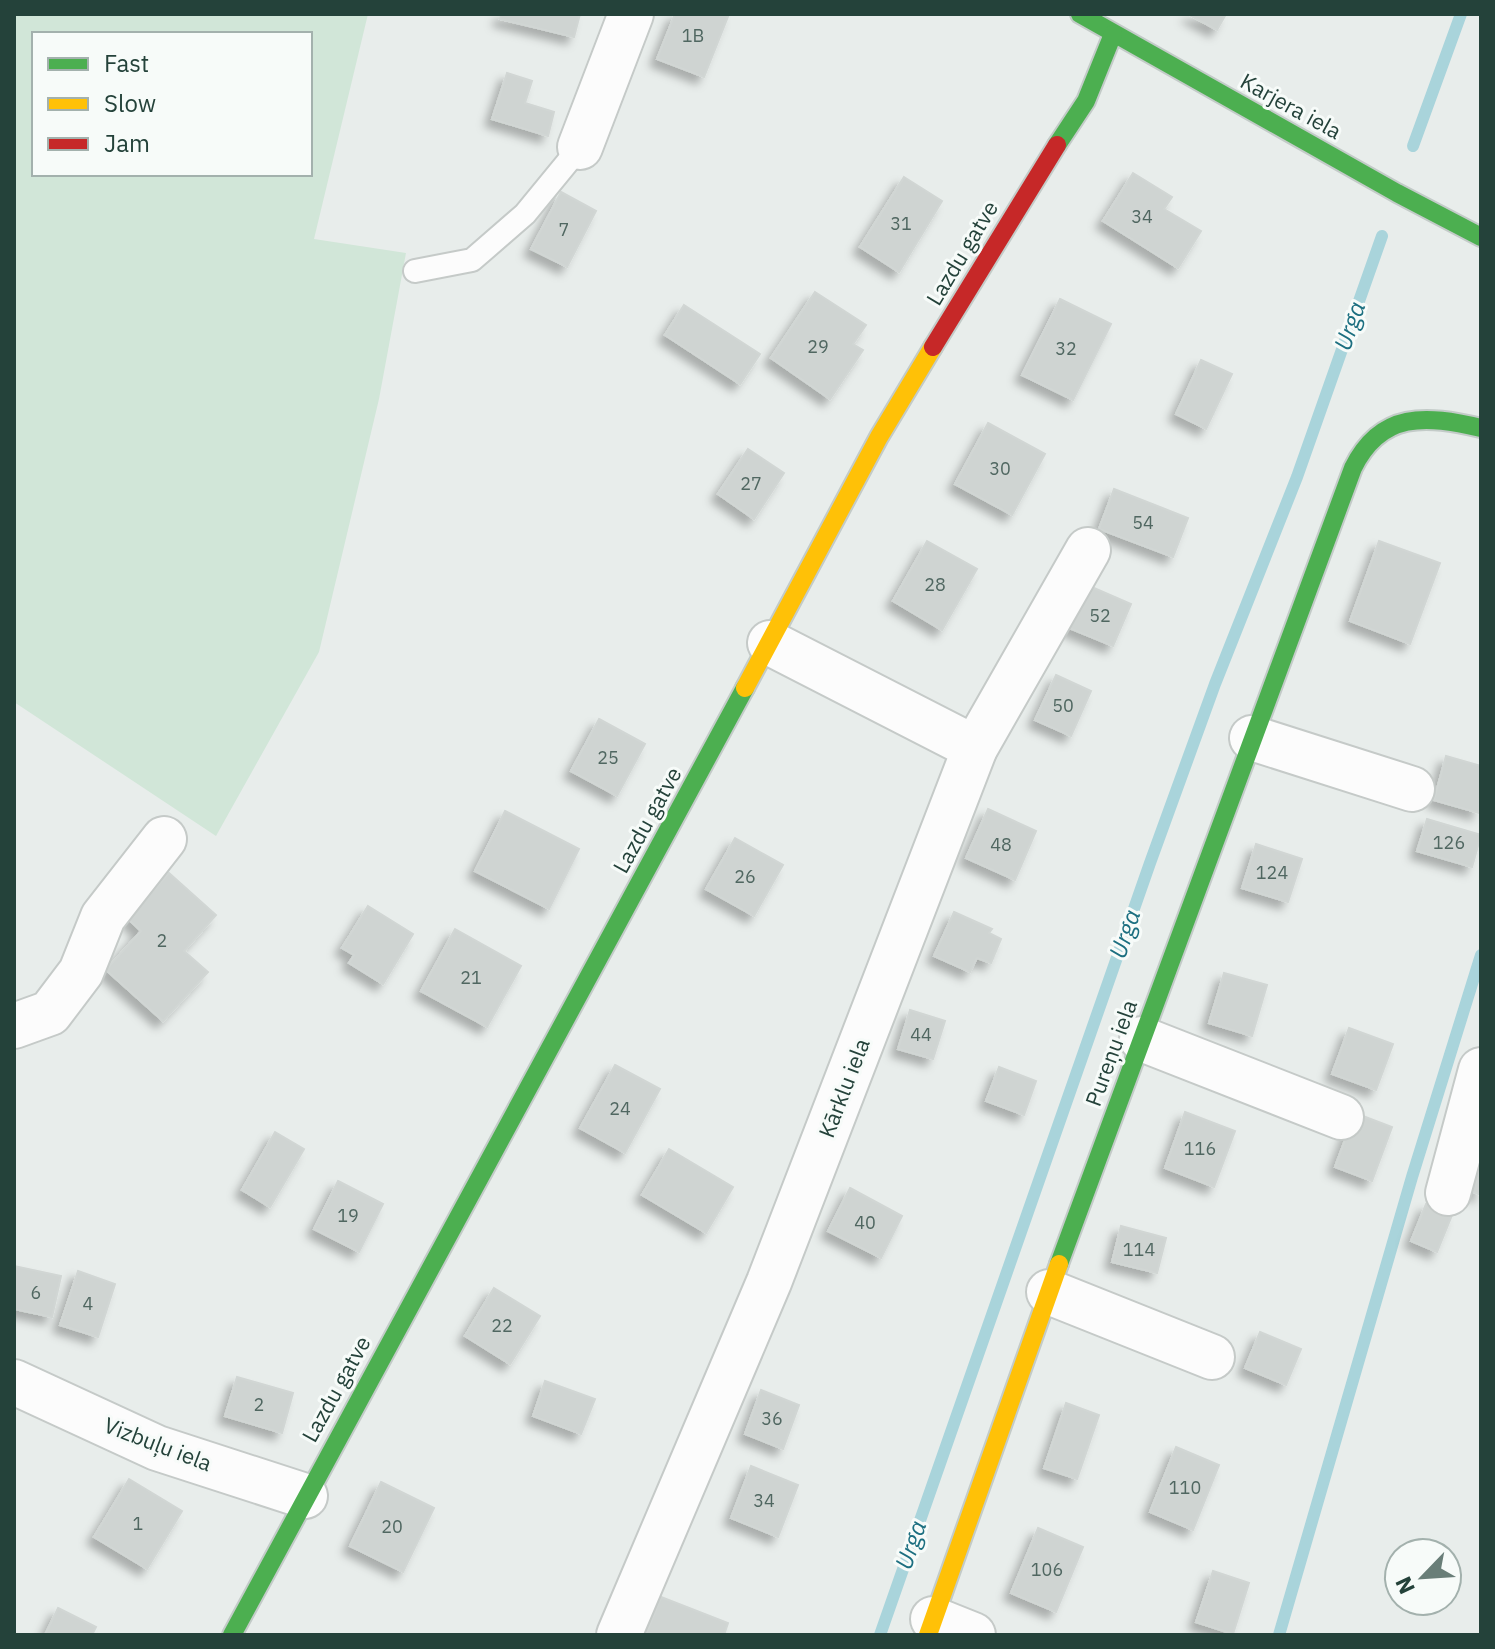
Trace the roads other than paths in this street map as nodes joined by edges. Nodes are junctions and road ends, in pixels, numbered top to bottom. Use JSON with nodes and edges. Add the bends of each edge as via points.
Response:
{"nodes":[{"id":1,"x":631,"y":14,"type":"edge"},
{"id":2,"x":1080,"y":14,"type":"edge"},
{"id":3,"x":1107,"y":14,"type":"edge"},
{"id":4,"x":1113,"y":34,"type":"junction"},
{"id":5,"x":580,"y":147,"type":"joint"},
{"id":6,"x":1481,"y":237,"type":"edge"},
{"id":7,"x":415,"y":271,"type":"dead end"},
{"id":8,"x":1481,"y":428,"type":"edge"},
{"id":9,"x":1088,"y":550,"type":"dead end"},
{"id":10,"x":770,"y":643,"type":"junction"},
{"id":11,"x":1252,"y":738,"type":"junction"},
{"id":12,"x":975,"y":748,"type":"junction"},
{"id":13,"x":1412,"y":789,"type":"dead end"},
{"id":14,"x":164,"y":839,"type":"dead end"},
{"id":15,"x":14,"y":1026,"type":"edge"},
{"id":16,"x":1142,"y":1039,"type":"junction"},
{"id":17,"x":1481,"y":1070,"type":"edge"},
{"id":18,"x":1341,"y":1117,"type":"dead end"},
{"id":19,"x":1448,"y":1193,"type":"dead end"},
{"id":20,"x":1049,"y":1292,"type":"junction"},
{"id":21,"x":1212,"y":1357,"type":"dead end"},
{"id":22,"x":14,"y":1382,"type":"edge"},
{"id":23,"x":305,"y":1496,"type":"junction"},
{"id":24,"x":930,"y":1627,"type":"edge"},
{"id":25,"x":232,"y":1635,"type":"edge"},
{"id":26,"x":619,"y":1635,"type":"edge"},
{"id":27,"x":973,"y":1635,"type":"edge"}],
"edges":[{"from":1,"to":5,"type":"street"},
{"from":2,"to":4,"type":"street","name":"Karjera iela"},
{"from":3,"to":4,"type":"street"},
{"from":4,"to":6,"type":"street","name":"Karjera iela"},
{"from":4,"to":10,"type":"street","name":"Lazdu gatve","via":[[1086,101],[879,437]]},
{"from":5,"to":7,"type":"lane","via":[[525,214],[472,260]]},
{"from":8,"to":11,"type":"street","name":"Pureņu iela","via":[[1428,418],[1407,421],[1376,435],[1357,459]]},
{"from":9,"to":12,"type":"street","name":"Kārklu iela"},
{"from":10,"to":12,"type":"street"},
{"from":10,"to":23,"type":"street","name":"Lazdu gatve"},
{"from":11,"to":13,"type":"street"},
{"from":11,"to":16,"type":"street","name":"Pureņu iela"},
{"from":12,"to":26,"type":"street","name":"Kārklu iela","via":[[769,1282]]},
{"from":14,"to":15,"type":"street","via":[[103,917],[81,972],[50,1013]]},
{"from":16,"to":18,"type":"street"},
{"from":16,"to":20,"type":"street","name":"Pureņu iela"},
{"from":17,"to":19,"type":"street"},
{"from":20,"to":21,"type":"street"},
{"from":20,"to":24,"type":"street","name":"Pureņu iela"},
{"from":22,"to":23,"type":"street","name":"Vizbuļu iela","via":[[157,1448]]},
{"from":23,"to":25,"type":"street","name":"Lazdu gatve"},
{"from":24,"to":27,"type":"street"}]}
